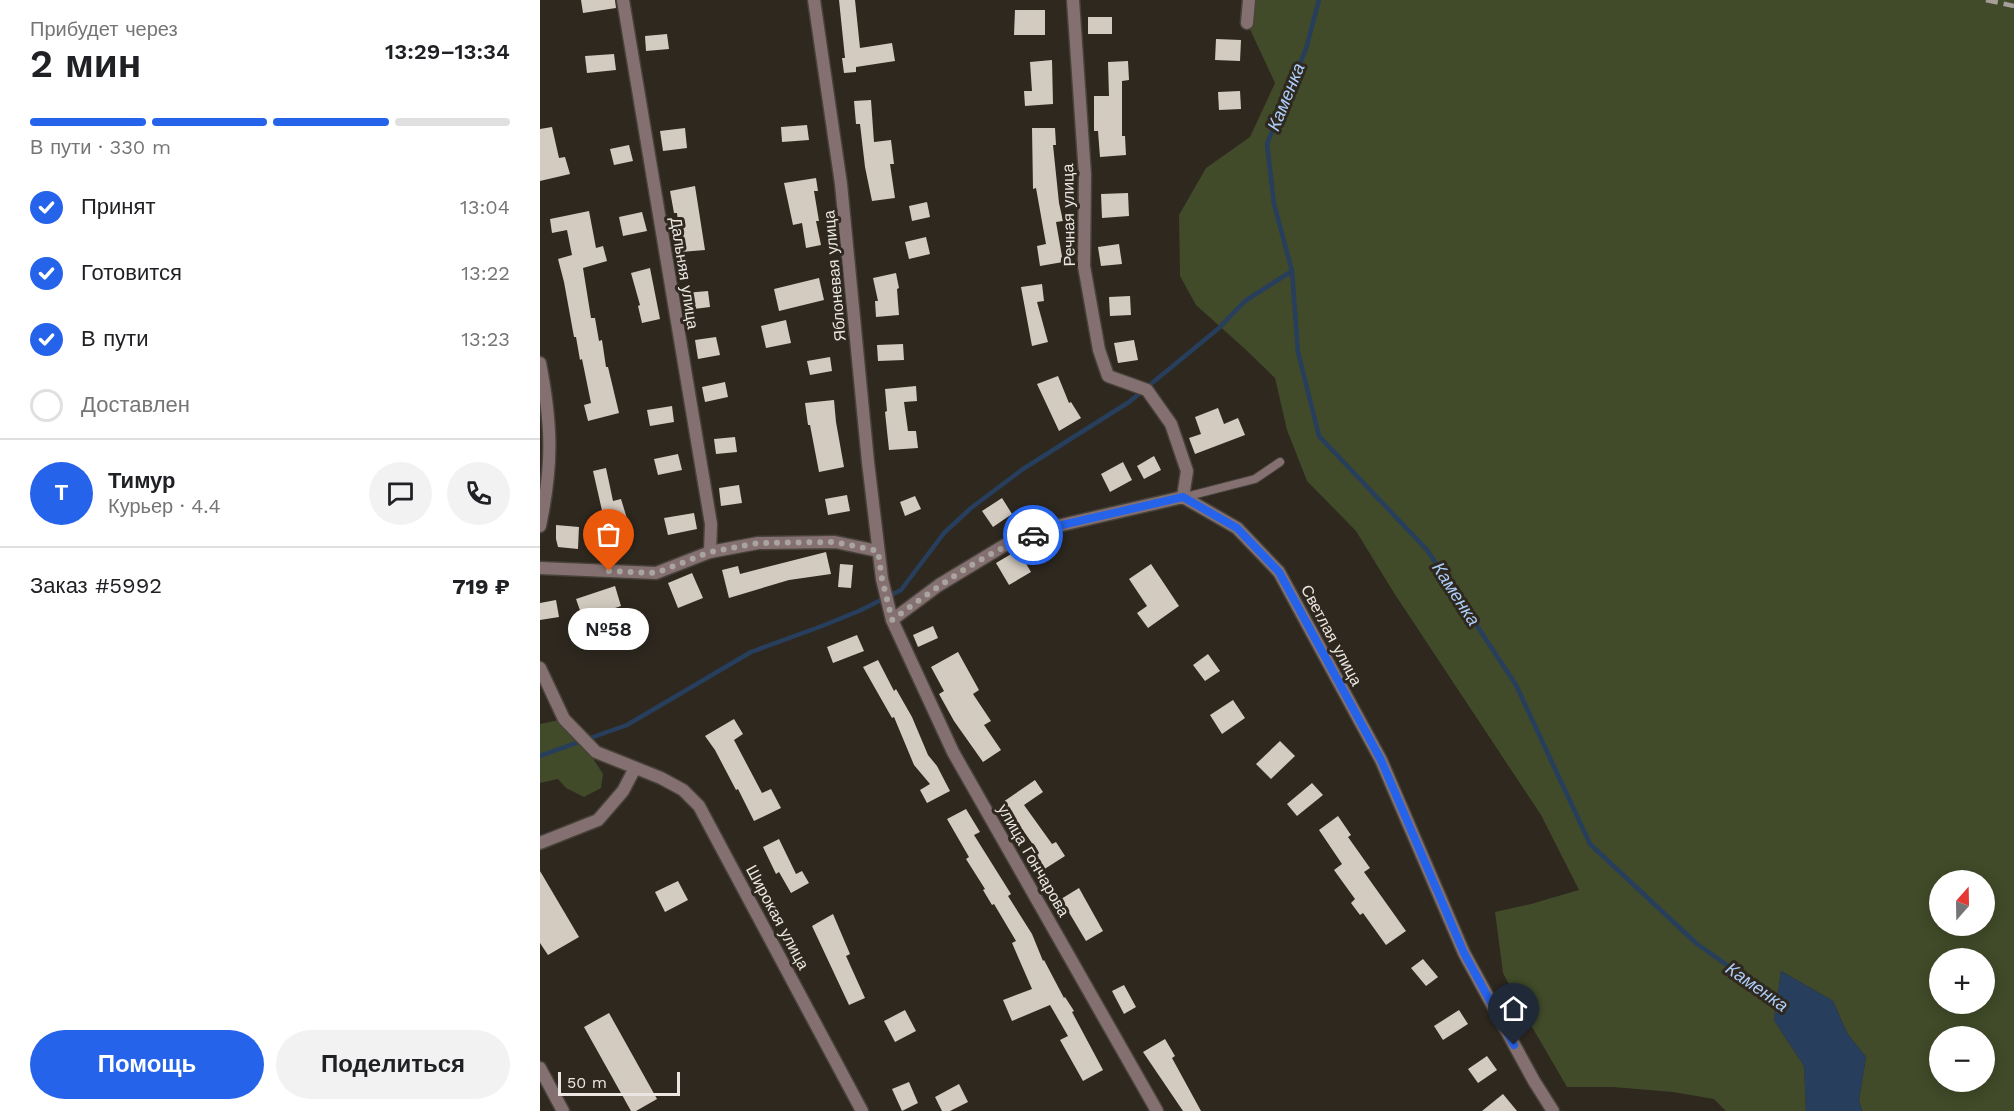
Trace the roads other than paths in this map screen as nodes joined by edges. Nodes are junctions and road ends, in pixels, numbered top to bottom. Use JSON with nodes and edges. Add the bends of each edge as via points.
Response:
{"nodes":[{"id":1,"x":623,"y":0,"type":"edge"},
{"id":2,"x":814,"y":0,"type":"edge"},
{"id":3,"x":1073,"y":0,"type":"edge"},
{"id":4,"x":1249,"y":0,"type":"edge"},
{"id":5,"x":1247,"y":23,"type":"dead end"},
{"id":6,"x":540,"y":363,"type":"edge"},
{"id":7,"x":1280,"y":462,"type":"dead end"},
{"id":8,"x":1183,"y":497,"type":"junction"},
{"id":9,"x":540,"y":526,"type":"edge"},
{"id":10,"x":878,"y":551,"type":"junction"},
{"id":11,"x":710,"y":552,"type":"junction"},
{"id":12,"x":540,"y":568,"type":"edge"},
{"id":13,"x":882,"y":579,"type":"joint"},
{"id":14,"x":892,"y":620,"type":"junction"},
{"id":15,"x":540,"y":668,"type":"edge"},
{"id":16,"x":635,"y":768,"type":"junction"},
{"id":17,"x":540,"y":843,"type":"edge"},
{"id":18,"x":540,"y":1068,"type":"edge"},
{"id":19,"x":563,"y":1111,"type":"edge"},
{"id":20,"x":862,"y":1111,"type":"edge"},
{"id":21,"x":1156,"y":1111,"type":"edge"},
{"id":22,"x":1553,"y":1111,"type":"edge"}],
"edges":[{"from":1,"to":11,"type":"street","name":"Дальняя улица","via":[[711,524]]},
{"from":2,"to":10,"type":"street","name":"Яблоневая улица","via":[[841,184]]},
{"from":3,"to":8,"type":"street","name":"Речная улица","via":[[1085,175],[1084,266],[1099,350],[1108,376],[1147,390],[1171,424],[1187,471]]},
{"from":4,"to":5,"type":"street"},
{"from":6,"to":9,"type":"street","via":[[551,453]]},
{"from":7,"to":8,"type":"lane","via":[[1255,479]]},
{"from":8,"to":14,"type":"street","via":[[1053,527],[1005,545],[939,585]]},
{"from":8,"to":22,"type":"street","name":"Светлая улица","via":[[1237,528],[1279,572],[1381,760],[1464,953]]},
{"from":10,"to":11,"type":"street","via":[[835,542],[805,541],[758,543]]},
{"from":10,"to":13,"type":"street","name":"Яблоневая улица"},
{"from":11,"to":12,"type":"street","via":[[656,573]]},
{"from":13,"to":14,"type":"street","name":"улица Гончарова"},
{"from":14,"to":21,"type":"street","name":"улица Гончарова","via":[[953,752]]},
{"from":15,"to":16,"type":"street","name":"Широкая улица","via":[[564,719],[596,752]]},
{"from":16,"to":17,"type":"street","via":[[623,791],[598,820]]},
{"from":16,"to":20,"type":"street","name":"Широкая улица","via":[[683,790],[699,806]]},
{"from":18,"to":19,"type":"street"}]}
